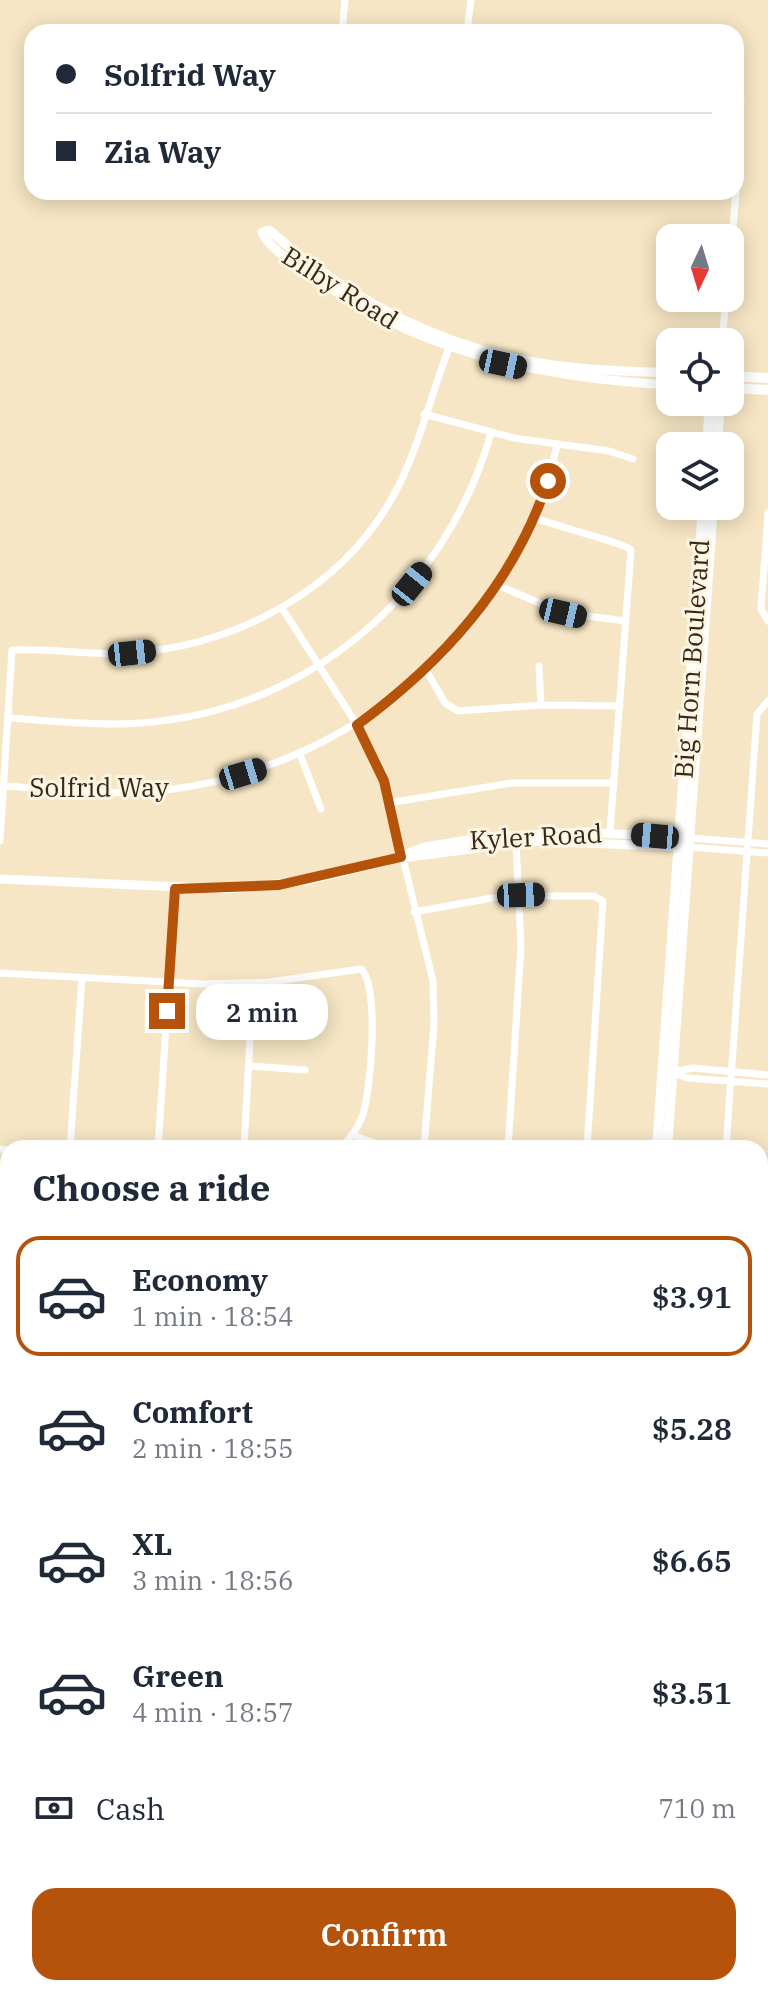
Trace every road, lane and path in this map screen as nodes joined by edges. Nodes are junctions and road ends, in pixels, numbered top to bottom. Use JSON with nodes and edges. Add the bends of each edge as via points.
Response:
{"nodes":[{"id":1,"x":345,"y":0,"type":"edge"},
{"id":2,"x":471,"y":0,"type":"edge"},
{"id":3,"x":343,"y":24,"type":"edge"},
{"id":4,"x":468,"y":24,"type":"edge"},
{"id":5,"x":735,"y":200,"type":"edge"},
{"id":6,"x":733,"y":224,"type":"edge"},
{"id":7,"x":449,"y":348,"type":"junction"},
{"id":8,"x":505,"y":356,"type":"junction"},
{"id":9,"x":656,"y":372,"type":"edge"},
{"id":10,"x":744,"y":377,"type":"edge"},
{"id":11,"x":768,"y":378,"type":"edge"},
{"id":12,"x":656,"y":384,"type":"edge"},
{"id":13,"x":744,"y":389,"type":"edge"},
{"id":14,"x":768,"y":390,"type":"edge"},
{"id":15,"x":424,"y":414,"type":"junction"},
{"id":16,"x":491,"y":433,"type":"junction"},
{"id":17,"x":557,"y":445,"type":"junction"},
{"id":18,"x":633,"y":459,"type":"dead end"},
{"id":19,"x":768,"y":513,"type":"edge"},
{"id":20,"x":533,"y":517,"type":"junction"},
{"id":21,"x":702,"y":520,"type":"edge"},
{"id":22,"x":712,"y":520,"type":"edge"},
{"id":23,"x":497,"y":585,"type":"junction"},
{"id":24,"x":282,"y":608,"type":"junction"},
{"id":25,"x":626,"y":621,"type":"junction"},
{"id":26,"x":768,"y":621,"type":"edge"},
{"id":27,"x":319,"y":666,"type":"junction"},
{"id":28,"x":539,"y":666,"type":"dead end"},
{"id":29,"x":426,"y":670,"type":"junction"},
{"id":30,"x":768,"y":701,"type":"edge"},
{"id":31,"x":541,"y":705,"type":"junction"},
{"id":32,"x":620,"y":706,"type":"junction"},
{"id":33,"x":10,"y":718,"type":"junction"},
{"id":34,"x":357,"y":725,"type":"junction"},
{"id":35,"x":300,"y":754,"type":"junction"},
{"id":36,"x":614,"y":783,"type":"junction"},
{"id":37,"x":5,"y":786,"type":"junction"},
{"id":38,"x":388,"y":803,"type":"junction"},
{"id":39,"x":321,"y":809,"type":"dead end"},
{"id":40,"x":610,"y":832,"type":"junction"},
{"id":41,"x":0,"y":841,"type":"edge"},
{"id":42,"x":516,"y":842,"type":"junction"},
{"id":43,"x":684,"y":842,"type":"junction"},
{"id":44,"x":768,"y":844,"type":"edge"},
{"id":45,"x":748,"y":847,"type":"junction"},
{"id":46,"x":768,"y":853,"type":"edge"},
{"id":47,"x":401,"y":857,"type":"junction"},
{"id":48,"x":0,"y":879,"type":"edge"},
{"id":49,"x":175,"y":889,"type":"junction"},
{"id":50,"x":521,"y":895,"type":"junction"},
{"id":51,"x":414,"y":912,"type":"junction"},
{"id":52,"x":0,"y":973,"type":"edge"},
{"id":53,"x":82,"y":978,"type":"junction"},
{"id":54,"x":253,"y":983,"type":"junction"},
{"id":55,"x":169,"y":984,"type":"junction"},
{"id":56,"x":250,"y":1066,"type":"junction"},
{"id":57,"x":305,"y":1070,"type":"dead end"},
{"id":58,"x":672,"y":1072,"type":"junction"},
{"id":59,"x":731,"y":1072,"type":"junction"},
{"id":60,"x":768,"y":1075,"type":"edge"},
{"id":61,"x":730,"y":1082,"type":"junction"},
{"id":62,"x":768,"y":1084,"type":"edge"},
{"id":63,"x":352,"y":1135,"type":"junction"},
{"id":64,"x":71,"y":1140,"type":"edge"},
{"id":65,"x":159,"y":1140,"type":"edge"},
{"id":66,"x":245,"y":1140,"type":"edge"},
{"id":67,"x":347,"y":1140,"type":"edge"},
{"id":68,"x":366,"y":1140,"type":"edge"},
{"id":69,"x":425,"y":1140,"type":"edge"},
{"id":70,"x":509,"y":1140,"type":"edge"},
{"id":71,"x":588,"y":1140,"type":"edge"},
{"id":72,"x":658,"y":1140,"type":"edge"},
{"id":73,"x":668,"y":1140,"type":"edge"},
{"id":74,"x":726,"y":1140,"type":"edge"}],
"edges":[{"from":1,"to":3,"type":"street"},
{"from":2,"to":4,"type":"street"},
{"from":5,"to":6,"type":"street"},
{"from":7,"to":8,"type":"street"},
{"from":7,"to":8,"type":"street","name":"Bilby Road","via":[[341,295],[262,232],[269,230],[332,279],[392,314]]},
{"from":7,"to":12,"type":"street","name":"Bilby Road","via":[[552,374]]},
{"from":7,"to":15,"type":"street"},
{"from":8,"to":9,"type":"street","name":"Bilby Road"},
{"from":10,"to":11,"type":"main road"},
{"from":13,"to":14,"type":"main road"},
{"from":15,"to":16,"type":"street"},
{"from":15,"to":24,"type":"street","via":[[404,474],[382,514],[331,573]]},
{"from":16,"to":17,"type":"street"},
{"from":16,"to":27,"type":"street","via":[[464,506],[424,569],[374,624]]},
{"from":17,"to":18,"type":"street"},
{"from":17,"to":20,"type":"street","name":"Solfrid Way"},
{"from":19,"to":26,"type":"street","via":[[761,605]]},
{"from":20,"to":23,"type":"street","name":"Solfrid Way"},
{"from":20,"to":25,"type":"street","via":[[629,547]]},
{"from":21,"to":43,"type":"main road","name":"Big Horn Boulevard"},
{"from":22,"to":43,"type":"main road","name":"Big Horn Boulevard"},
{"from":23,"to":25,"type":"street","via":[[563,613]]},
{"from":23,"to":29,"type":"street","name":"Solfrid Way","via":[[464,631]]},
{"from":24,"to":27,"type":"street"},
{"from":24,"to":33,"type":"street","via":[[224,634],[169,648],[114,653],[12,650]]},
{"from":25,"to":32,"type":"street"},
{"from":27,"to":33,"type":"street","via":[[257,697],[186,717],[115,724]]},
{"from":27,"to":34,"type":"street"},
{"from":28,"to":31,"type":"street"},
{"from":29,"to":31,"type":"street","via":[[455,711]]},
{"from":29,"to":34,"type":"street","name":"Solfrid Way"},
{"from":30,"to":45,"type":"street","via":[[757,714]]},
{"from":31,"to":32,"type":"street"},
{"from":32,"to":36,"type":"street"},
{"from":33,"to":37,"type":"street"},
{"from":34,"to":35,"type":"street","name":"Solfrid Way"},
{"from":34,"to":38,"type":"street","via":[[379,768]]},
{"from":35,"to":37,"type":"street","name":"Solfrid Way","via":[[243,774],[170,790],[108,793]]},
{"from":35,"to":39,"type":"street"},
{"from":36,"to":38,"type":"street","via":[[512,783]]},
{"from":36,"to":40,"type":"street"},
{"from":37,"to":41,"type":"street"},
{"from":38,"to":47,"type":"street"},
{"from":40,"to":43,"type":"street","name":"Kyler Road"},
{"from":40,"to":47,"type":"street","name":"Kyler Road","via":[[486,837],[425,847]]},
{"from":42,"to":43,"type":"street","name":"Kyler Road"},
{"from":42,"to":47,"type":"street","name":"Kyler Road"},
{"from":42,"to":50,"type":"street"},
{"from":43,"to":45,"type":"street","name":"Kyler Road"},
{"from":43,"to":58,"type":"main road","name":"Big Horn Boulevard"},
{"from":43,"to":72,"type":"main road","name":"Big Horn Boulevard"},
{"from":44,"to":45,"type":"street","name":"Kyler Road"},
{"from":45,"to":46,"type":"street","name":"Kyler Road"},
{"from":45,"to":59,"type":"street"},
{"from":47,"to":49,"type":"street","name":"Kyler Road","via":[[279,885]]},
{"from":47,"to":51,"type":"street"},
{"from":48,"to":49,"type":"street","name":"Kyler Road"},
{"from":49,"to":55,"type":"street"},
{"from":50,"to":51,"type":"street"},
{"from":50,"to":70,"type":"street"},
{"from":50,"to":71,"type":"street","via":[[594,896],[603,901]]},
{"from":51,"to":69,"type":"street","via":[[434,995]]},
{"from":52,"to":53,"type":"street"},
{"from":53,"to":55,"type":"street"},
{"from":53,"to":64,"type":"street"},
{"from":54,"to":55,"type":"street"},
{"from":54,"to":56,"type":"street"},
{"from":54,"to":63,"type":"street","via":[[354,968],[364,971],[371,1036],[364,1110]]},
{"from":55,"to":65,"type":"street"},
{"from":56,"to":57,"type":"street"},
{"from":56,"to":66,"type":"street"},
{"from":58,"to":59,"type":"street"},
{"from":58,"to":61,"type":"street"},
{"from":58,"to":73,"type":"main road","name":"Big Horn Boulevard"},
{"from":59,"to":60,"type":"street"},
{"from":59,"to":61,"type":"street"},
{"from":61,"to":62,"type":"street"},
{"from":61,"to":74,"type":"street"},
{"from":63,"to":67,"type":"street"},
{"from":63,"to":68,"type":"street"}]}
